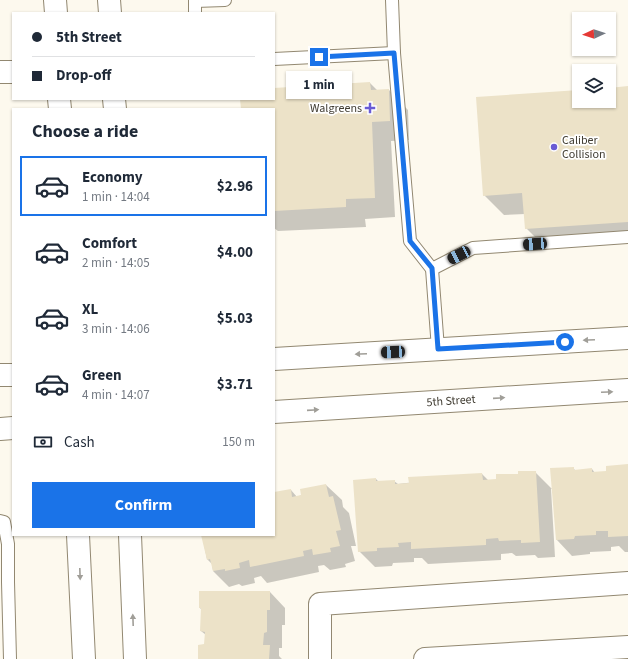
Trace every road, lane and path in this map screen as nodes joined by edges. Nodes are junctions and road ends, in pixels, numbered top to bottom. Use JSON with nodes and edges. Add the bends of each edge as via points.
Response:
{"nodes":[{"id":1,"x":55,"y":0,"type":"edge"},
{"id":2,"x":109,"y":0,"type":"edge"},
{"id":3,"x":225,"y":0,"type":"edge"},
{"id":4,"x":392,"y":0,"type":"edge"},
{"id":5,"x":195,"y":5,"type":"edge"},
{"id":6,"x":56,"y":12,"type":"edge"},
{"id":7,"x":110,"y":12,"type":"edge"},
{"id":8,"x":394,"y":53,"type":"junction"},
{"id":9,"x":275,"y":59,"type":"edge"},
{"id":10,"x":0,"y":72,"type":"edge"},
{"id":11,"x":12,"y":72,"type":"edge"},
{"id":12,"x":628,"y":237,"type":"edge"},
{"id":13,"x":432,"y":268,"type":"junction"},
{"id":14,"x":628,"y":338,"type":"edge"},
{"id":15,"x":438,"y":349,"type":"junction"},
{"id":16,"x":275,"y":359,"type":"edge"},
{"id":17,"x":12,"y":374,"type":"edge"},
{"id":18,"x":0,"y":375,"type":"edge"},
{"id":19,"x":628,"y":390,"type":"edge"},
{"id":20,"x":275,"y":412,"type":"edge"},
{"id":21,"x":12,"y":428,"type":"edge"},
{"id":22,"x":0,"y":429,"type":"edge"},
{"id":23,"x":0,"y":521,"type":"edge"},
{"id":24,"x":78,"y":536,"type":"edge"},
{"id":25,"x":130,"y":536,"type":"edge"},
{"id":26,"x":4,"y":582,"type":"edge"},
{"id":27,"x":628,"y":583,"type":"edge"},
{"id":28,"x":628,"y":647,"type":"edge"},
{"id":29,"x":10,"y":659,"type":"edge"},
{"id":30,"x":84,"y":659,"type":"edge"},
{"id":31,"x":135,"y":659,"type":"edge"},
{"id":32,"x":320,"y":659,"type":"edge"},
{"id":33,"x":425,"y":659,"type":"edge"}],
"edges":[{"from":1,"to":6,"type":"main road"},
{"from":2,"to":7,"type":"main road"},
{"from":3,"to":5,"type":"lane"},
{"from":4,"to":8,"type":"lane"},
{"from":8,"to":9,"type":"lane"},
{"from":8,"to":13,"type":"lane","via":[[410,241]]},
{"from":10,"to":11,"type":"main road"},
{"from":12,"to":13,"type":"lane","via":[[473,248]]},
{"from":13,"to":15,"type":"lane"},
{"from":14,"to":15,"type":"main road","one_way":true},
{"from":15,"to":16,"type":"main road","one_way":true},
{"from":17,"to":18,"type":"main road"},
{"from":20,"to":19,"type":"main road","name":"5th Street","one_way":true},
{"from":21,"to":22,"type":"main road"},
{"from":23,"to":26,"type":"lane","via":[[4,522],[8,544]]},
{"from":24,"to":30,"type":"main road","one_way":true},
{"from":31,"to":25,"type":"main road","one_way":true},
{"from":26,"to":29,"type":"lane"},
{"from":27,"to":32,"type":"main road","via":[[320,604]]},
{"from":28,"to":33,"type":"main road"}]}
